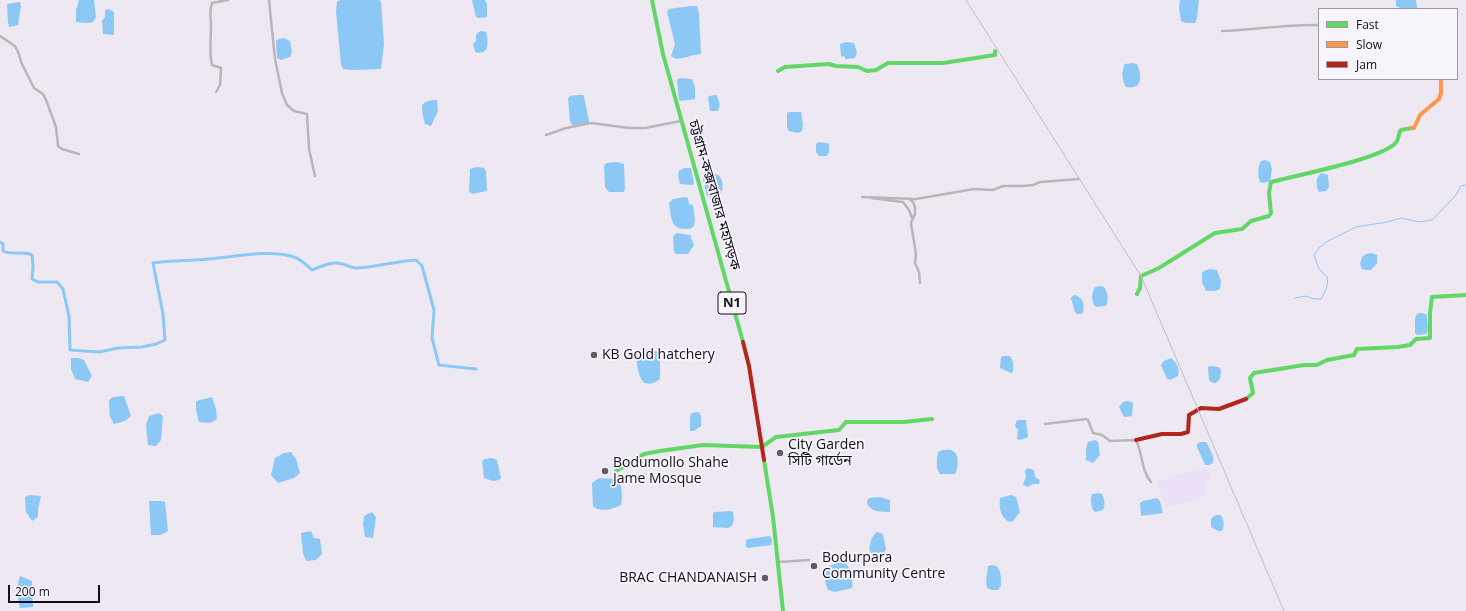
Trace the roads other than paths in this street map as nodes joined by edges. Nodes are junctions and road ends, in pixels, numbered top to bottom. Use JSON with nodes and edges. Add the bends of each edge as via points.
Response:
{"nodes":[{"id":1,"x":228,"y":0,"type":"edge"},
{"id":2,"x":269,"y":0,"type":"edge"},
{"id":3,"x":652,"y":0,"type":"edge"},
{"id":4,"x":1318,"y":26,"type":"edge"},
{"id":5,"x":1222,"y":31,"type":"dead end"},
{"id":6,"x":0,"y":36,"type":"edge"},
{"id":7,"x":995,"y":51,"type":"dead end"},
{"id":8,"x":778,"y":70,"type":"dead end"},
{"id":9,"x":1441,"y":80,"type":"edge"},
{"id":10,"x":216,"y":92,"type":"dead end"},
{"id":11,"x":681,"y":121,"type":"junction"},
{"id":12,"x":546,"y":135,"type":"dead end"},
{"id":13,"x":79,"y":154,"type":"dead end"},
{"id":14,"x":315,"y":176,"type":"dead end"},
{"id":15,"x":1079,"y":179,"type":"dead end"},
{"id":16,"x":862,"y":197,"type":"dead end"},
{"id":17,"x":866,"y":197,"type":"junction"},
{"id":18,"x":908,"y":199,"type":"junction"},
{"id":19,"x":912,"y":218,"type":"junction"},
{"id":20,"x":920,"y":283,"type":"dead end"},
{"id":21,"x":1138,"y":294,"type":"dead end"},
{"id":22,"x":1466,"y":295,"type":"edge"},
{"id":23,"x":932,"y":419,"type":"dead end"},
{"id":24,"x":1045,"y":424,"type":"dead end"},
{"id":25,"x":1136,"y":440,"type":"junction"},
{"id":26,"x":762,"y":447,"type":"junction"},
{"id":27,"x":616,"y":471,"type":"dead end"},
{"id":28,"x":1151,"y":482,"type":"dead end"},
{"id":29,"x":809,"y":560,"type":"dead end"},
{"id":30,"x":778,"y":562,"type":"junction"},
{"id":31,"x":784,"y":611,"type":"edge"}],
"edges":[{"from":1,"to":10,"type":"street","via":[[212,3],[210,11],[210,55],[212,65],[221,68],[220,85]]},
{"from":2,"to":14,"type":"street","via":[[275,59],[282,93],[287,106],[294,111],[307,114],[309,149]]},
{"from":3,"to":11,"type":"main road","name":"চট্টগ্রাম-কক্সবাজার মহাসড়ক","number":"N1"},
{"from":4,"to":5,"type":"street"},
{"from":6,"to":13,"type":"street","via":[[15,46],[34,88],[43,94],[56,128],[58,146]]},
{"from":7,"to":8,"type":"main road","via":[[995,55],[956,62],[888,63],[876,70],[829,64],[800,65]]},
{"from":9,"to":21,"type":"main road","via":[[1439,99],[1431,103],[1418,117],[1414,128],[1401,129],[1397,142],[1382,153],[1271,182],[1269,216],[1251,221],[1242,229],[1215,233],[1159,268],[1141,276]]},
{"from":11,"to":12,"type":"street","via":[[645,128],[591,123]]},
{"from":11,"to":26,"type":"main road","name":"চট্টগ্রাম-কক্সবাজার মহাসড়ক","number":"N1","via":[[748,366]]},
{"from":15,"to":18,"type":"street","via":[[1003,186],[993,190],[974,189]]},
{"from":16,"to":17,"type":"street"},
{"from":17,"to":18,"type":"street"},
{"from":17,"to":19,"type":"street","via":[[903,202]]},
{"from":18,"to":19,"type":"street","via":[[915,207]]},
{"from":19,"to":20,"type":"street","via":[[915,263]]},
{"from":22,"to":25,"type":"main road","via":[[1432,297],[1430,338],[1416,339],[1410,344],[1398,347],[1357,349],[1354,355],[1316,365],[1254,373],[1250,378],[1253,394],[1250,398],[1223,408],[1198,408],[1188,417],[1188,432]]},
{"from":23,"to":26,"type":"main road","via":[[904,422],[846,422],[839,430],[776,437]]},
{"from":24,"to":25,"type":"street","via":[[1086,419],[1094,433],[1110,441]]},
{"from":25,"to":28,"type":"street","via":[[1146,477]]},
{"from":26,"to":27,"type":"main road","via":[[687,446],[644,454]]},
{"from":26,"to":30,"type":"main road","name":"চট্টগ্রাম-কক্সবাজার মহাসড়ক","number":"N1"},
{"from":29,"to":30,"type":"street"},
{"from":30,"to":31,"type":"main road","name":"চট্টগ্রাম-কক্সবাজার মহাসড়ক","number":"N1"}]}
